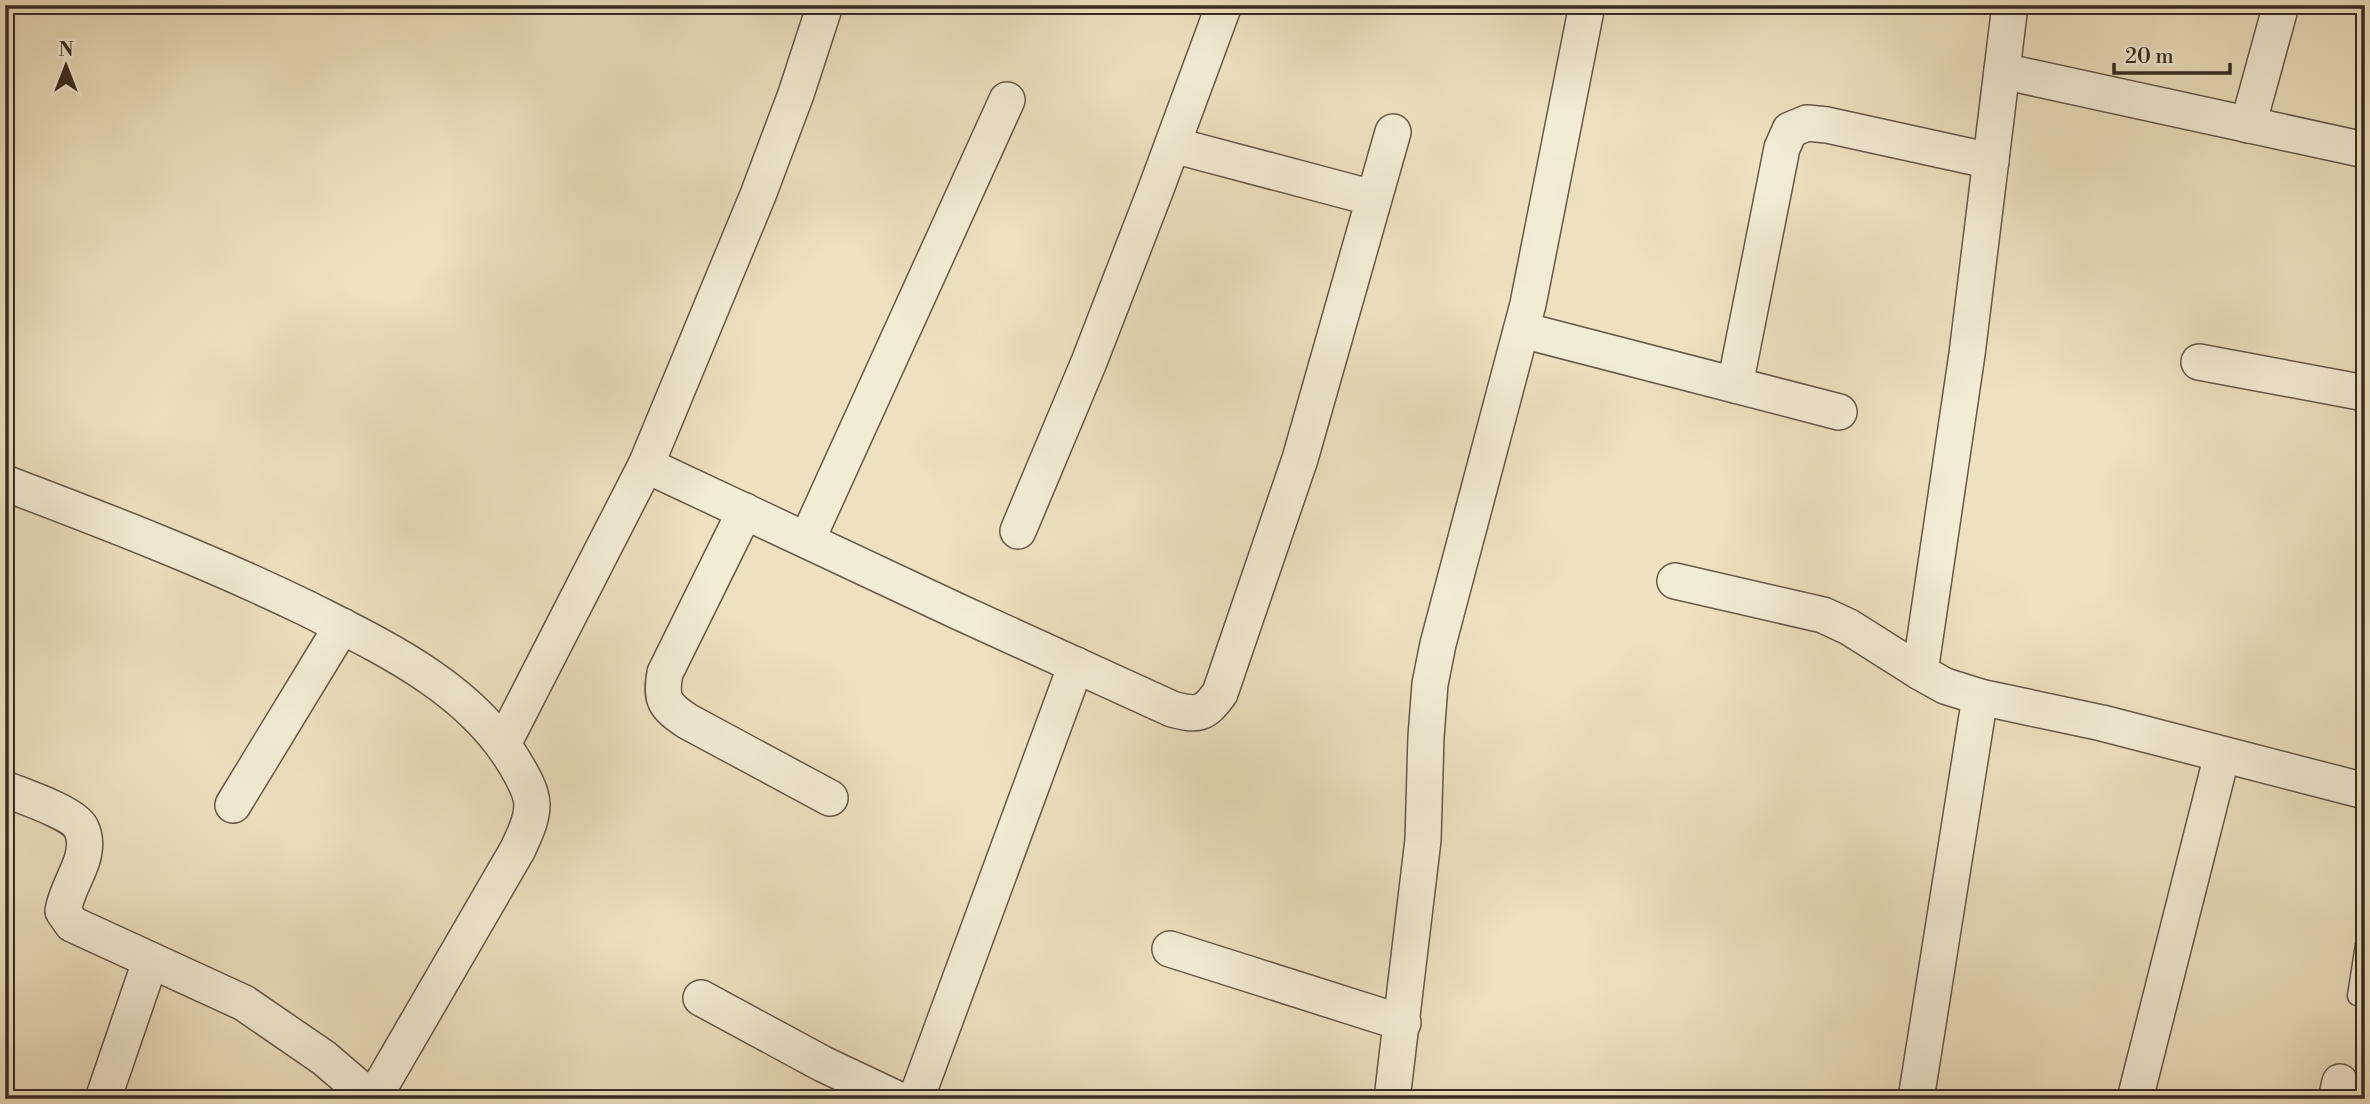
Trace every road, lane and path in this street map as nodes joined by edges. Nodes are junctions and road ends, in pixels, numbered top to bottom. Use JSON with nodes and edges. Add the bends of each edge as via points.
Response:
{"nodes":[{"id":1,"x":825,"y":5,"type":"edge"},
{"id":2,"x":1224,"y":5,"type":"edge"},
{"id":3,"x":1587,"y":5,"type":"edge"},
{"id":4,"x":2010,"y":5,"type":"edge"},
{"id":5,"x":2281,"y":5,"type":"edge"},
{"id":6,"x":2002,"y":71,"type":"junction"},
{"id":7,"x":1007,"y":100,"type":"dead end"},
{"id":8,"x":2248,"y":125,"type":"junction"},
{"id":9,"x":1393,"y":132,"type":"dead end"},
{"id":10,"x":1173,"y":145,"type":"junction"},
{"id":11,"x":2365,"y":150,"type":"edge"},
{"id":12,"x":1991,"y":162,"type":"junction"},
{"id":13,"x":1373,"y":198,"type":"junction"},
{"id":14,"x":1522,"y":330,"type":"junction"},
{"id":15,"x":2199,"y":362,"type":"dead end"},
{"id":16,"x":1735,"y":384,"type":"junction"},
{"id":17,"x":2365,"y":393,"type":"edge"},
{"id":18,"x":1839,"y":412,"type":"dead end"},
{"id":19,"x":646,"y":465,"type":"junction"},
{"id":20,"x":5,"y":483,"type":"edge"},
{"id":21,"x":745,"y":511,"type":"junction"},
{"id":22,"x":1018,"y":531,"type":"dead end"},
{"id":23,"x":807,"y":540,"type":"junction"},
{"id":24,"x":1675,"y":581,"type":"dead end"},
{"id":25,"x":342,"y":626,"type":"junction"},
{"id":26,"x":1076,"y":665,"type":"junction"},
{"id":27,"x":1920,"y":672,"type":"junction"},
{"id":28,"x":1980,"y":696,"type":"junction"},
{"id":29,"x":503,"y":744,"type":"junction"},
{"id":30,"x":2222,"y":755,"type":"junction"},
{"id":31,"x":5,"y":789,"type":"edge"},
{"id":32,"x":2365,"y":791,"type":"edge"},
{"id":33,"x":830,"y":798,"type":"dead end"},
{"id":34,"x":233,"y":805,"type":"dead end"},
{"id":35,"x":2365,"y":945,"type":"edge"},
{"id":36,"x":1170,"y":949,"type":"dead end"},
{"id":37,"x":150,"y":961,"type":"junction"},
{"id":38,"x":2357,"y":996,"type":"dead end"},
{"id":39,"x":701,"y":998,"type":"dead end"},
{"id":40,"x":1403,"y":1023,"type":"junction"},
{"id":41,"x":103,"y":1099,"type":"edge"},
{"id":42,"x":373,"y":1099,"type":"edge"},
{"id":43,"x":898,"y":1099,"type":"edge"},
{"id":44,"x":916,"y":1099,"type":"edge"},
{"id":45,"x":1392,"y":1099,"type":"edge"},
{"id":46,"x":1916,"y":1099,"type":"edge"},
{"id":47,"x":2135,"y":1099,"type":"edge"}],
"edges":[{"from":1,"to":19,"type":"street","via":[[758,195]]},
{"from":2,"to":10,"type":"street"},
{"from":3,"to":14,"type":"street"},
{"from":4,"to":6,"type":"street"},
{"from":5,"to":8,"type":"street"},
{"from":6,"to":8,"type":"street"},
{"from":6,"to":12,"type":"street"},
{"from":7,"to":23,"type":"street"},
{"from":8,"to":11,"type":"street"},
{"from":9,"to":13,"type":"street"},
{"from":10,"to":13,"type":"street"},
{"from":10,"to":22,"type":"street"},
{"from":12,"to":16,"type":"street","via":[[1827,125],[1807,123],[1790,130],[1782,148]]},
{"from":12,"to":27,"type":"street"},
{"from":13,"to":26,"type":"street","via":[[1300,459],[1220,693],[1208,709],[1192,714]]},
{"from":14,"to":16,"type":"street"},
{"from":14,"to":40,"type":"street","via":[[1430,684],[1423,840]]},
{"from":15,"to":17,"type":"street"},
{"from":16,"to":18,"type":"street"},
{"from":19,"to":21,"type":"street"},
{"from":19,"to":29,"type":"street"},
{"from":20,"to":25,"type":"street","via":[[187,553]]},
{"from":21,"to":23,"type":"street"},
{"from":21,"to":33,"type":"street","via":[[664,673],[662,692],[669,708],[687,721]]},
{"from":23,"to":26,"type":"street"},
{"from":24,"to":27,"type":"street","via":[[1823,615]]},
{"from":25,"to":29,"type":"street","via":[[432,677]]},
{"from":25,"to":34,"type":"street"},
{"from":26,"to":44,"type":"street"},
{"from":27,"to":28,"type":"street","via":[[1945,686]]},
{"from":28,"to":30,"type":"street"},
{"from":28,"to":46,"type":"street"},
{"from":29,"to":42,"type":"street","via":[[527,784],[532,803],[529,825]]},
{"from":30,"to":32,"type":"street"},
{"from":30,"to":47,"type":"street"},
{"from":31,"to":37,"type":"street","via":[[80,826],[85,843],[82,860],[63,911],[72,924]]},
{"from":35,"to":38,"type":"lane"},
{"from":36,"to":40,"type":"street"},
{"from":37,"to":41,"type":"street"},
{"from":37,"to":42,"type":"street","via":[[244,1003],[324,1058]]},
{"from":39,"to":43,"type":"street"},
{"from":40,"to":45,"type":"street"}]}
